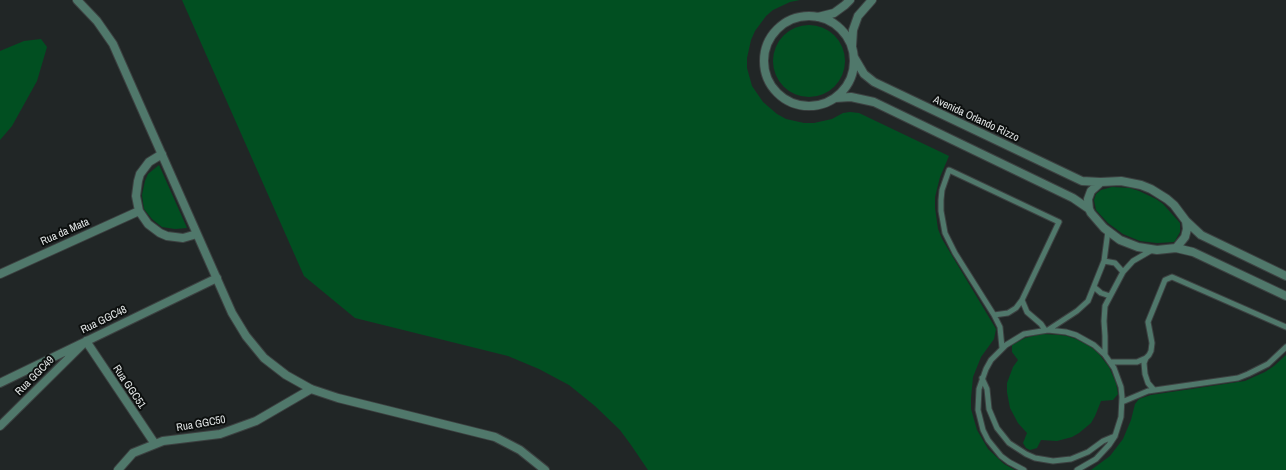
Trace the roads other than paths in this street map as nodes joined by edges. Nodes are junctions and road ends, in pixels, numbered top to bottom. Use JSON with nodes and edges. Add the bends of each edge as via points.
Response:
{"nodes":[{"id":1,"x":77,"y":0,"type":"edge"},
{"id":2,"x":850,"y":0,"type":"edge"},
{"id":3,"x":872,"y":0,"type":"edge"},
{"id":4,"x":818,"y":17,"type":"junction"},
{"id":5,"x":853,"y":53,"type":"junction"},
{"id":6,"x":835,"y":98,"type":"junction"},
{"id":7,"x":162,"y":154,"type":"junction"},
{"id":8,"x":1101,"y":182,"type":"junction"},
{"id":9,"x":1089,"y":209,"type":"junction"},
{"id":10,"x":139,"y":211,"type":"junction"},
{"id":11,"x":1186,"y":221,"type":"junction"},
{"id":12,"x":1108,"y":231,"type":"junction"},
{"id":13,"x":197,"y":234,"type":"junction"},
{"id":14,"x":1176,"y":248,"type":"junction"},
{"id":15,"x":1152,"y":249,"type":"junction"},
{"id":16,"x":1104,"y":261,"type":"junction"},
{"id":17,"x":1123,"y":272,"type":"junction"},
{"id":18,"x":0,"y":274,"type":"edge"},
{"id":19,"x":1286,"y":276,"type":"edge"},
{"id":20,"x":217,"y":278,"type":"junction"},
{"id":21,"x":1094,"y":287,"type":"junction"},
{"id":22,"x":1110,"y":296,"type":"junction"},
{"id":23,"x":1286,"y":296,"type":"edge"},
{"id":24,"x":1022,"y":300,"type":"junction"},
{"id":25,"x":994,"y":315,"type":"junction"},
{"id":26,"x":1286,"y":326,"type":"edge"},
{"id":27,"x":1047,"y":330,"type":"junction"},
{"id":28,"x":86,"y":341,"type":"junction"},
{"id":29,"x":1286,"y":347,"type":"edge"},
{"id":30,"x":1002,"y":348,"type":"junction"},
{"id":31,"x":1105,"y":355,"type":"junction"},
{"id":32,"x":1146,"y":358,"type":"junction"},
{"id":33,"x":1110,"y":362,"type":"junction"},
{"id":34,"x":982,"y":378,"type":"junction"},
{"id":35,"x":0,"y":383,"type":"edge"},
{"id":36,"x":311,"y":389,"type":"junction"},
{"id":37,"x":1154,"y":390,"type":"junction"},
{"id":38,"x":1122,"y":402,"type":"junction"},
{"id":39,"x":0,"y":426,"type":"edge"},
{"id":40,"x":1114,"y":436,"type":"junction"},
{"id":41,"x":155,"y":444,"type":"junction"},
{"id":42,"x":118,"y":470,"type":"edge"},
{"id":43,"x":545,"y":470,"type":"edge"},
{"id":44,"x":1024,"y":470,"type":"edge"},
{"id":45,"x":1077,"y":470,"type":"edge"}],
"edges":[{"from":1,"to":7,"type":"street","via":[[97,21],[113,44]]},
{"from":2,"to":4,"type":"street","via":[[834,13]]},
{"from":3,"to":5,"type":"street","via":[[858,16],[853,30]]},
{"from":4,"to":5,"type":"street","via":[[829,21],[845,34]]},
{"from":4,"to":6,"type":"street","via":[[794,19],[779,28],[773,34],[766,50],[765,67],[776,91],[790,101],[813,106]]},
{"from":5,"to":6,"type":"street","via":[[854,65],[850,80]]},
{"from":5,"to":8,"type":"street","name":"Avenida Orlando Rizzo","via":[[864,74],[874,82],[1082,181]]},
{"from":6,"to":9,"type":"street","via":[[851,97],[874,102],[1073,198]]},
{"from":7,"to":10,"type":"street","via":[[149,162],[140,174],[136,196]]},
{"from":7,"to":13,"type":"street"},
{"from":8,"to":9,"type":"street","via":[[1089,195]]},
{"from":8,"to":11,"type":"street","via":[[1121,181],[1151,189],[1174,205]]},
{"from":9,"to":12,"type":"street"},
{"from":10,"to":13,"type":"street","via":[[148,224],[167,236],[182,238]]},
{"from":10,"to":18,"type":"street","name":"Rua da Mata"},
{"from":11,"to":14,"type":"street","via":[[1185,237]]},
{"from":11,"to":19,"type":"street","via":[[1201,235]]},
{"from":12,"to":15,"type":"street","via":[[1129,244]]},
{"from":12,"to":16,"type":"lane"},
{"from":13,"to":20,"type":"street"},
{"from":14,"to":15,"type":"street"},
{"from":14,"to":23,"type":"street","via":[[1193,252]]},
{"from":15,"to":17,"type":"lane","via":[[1133,261]]},
{"from":16,"to":17,"type":"lane","via":[[1115,263]]},
{"from":16,"to":21,"type":"lane"},
{"from":17,"to":22,"type":"lane"},
{"from":20,"to":28,"type":"street","name":"Rua GGC48"},
{"from":20,"to":36,"type":"street","via":[[239,325],[255,347],[275,367]]},
{"from":21,"to":22,"type":"lane"},
{"from":21,"to":27,"type":"lane","via":[[1083,306]]},
{"from":22,"to":31,"type":"lane","via":[[1104,313]]},
{"from":24,"to":25,"type":"lane","via":[[1008,313]]},
{"from":24,"to":25,"type":"lane","via":[[1059,222],[949,170],[941,200],[945,233]]},
{"from":24,"to":27,"type":"lane","via":[[1027,312]]},
{"from":25,"to":30,"type":"lane","via":[[1000,327]]},
{"from":26,"to":32,"type":"lane","via":[[1172,276],[1165,280],[1148,322],[1152,342],[1151,351]]},
{"from":27,"to":30,"type":"lane","via":[[1024,334]]},
{"from":27,"to":31,"type":"lane","via":[[1076,335]]},
{"from":28,"to":35,"type":"street","name":"Rua GGC48"},
{"from":28,"to":39,"type":"street","name":"Rua GGC49"},
{"from":28,"to":41,"type":"street","name":"Rua GGC51"},
{"from":29,"to":37,"type":"lane","via":[[1268,364],[1238,378]]},
{"from":30,"to":34,"type":"lane","via":[[991,360]]},
{"from":31,"to":33,"type":"lane"},
{"from":32,"to":33,"type":"lane","via":[[1138,362]]},
{"from":32,"to":37,"type":"lane","via":[[1145,374]]},
{"from":33,"to":38,"type":"lane","via":[[1121,387]]},
{"from":34,"to":40,"type":"lane","via":[[996,428],[1009,443],[1034,458],[1053,461],[1071,459]]},
{"from":34,"to":44,"type":"lane","via":[[978,410],[983,430],[1001,456]]},
{"from":36,"to":41,"type":"street","name":"Rua GGC50","via":[[256,422],[220,434]]},
{"from":36,"to":43,"type":"street","via":[[495,437],[520,450]]},
{"from":37,"to":38,"type":"lane"},
{"from":38,"to":40,"type":"lane","via":[[1121,417]]},
{"from":40,"to":45,"type":"lane","via":[[1096,459]]},
{"from":41,"to":42,"type":"street","name":"Rua GGC50","via":[[133,453]]}]}
